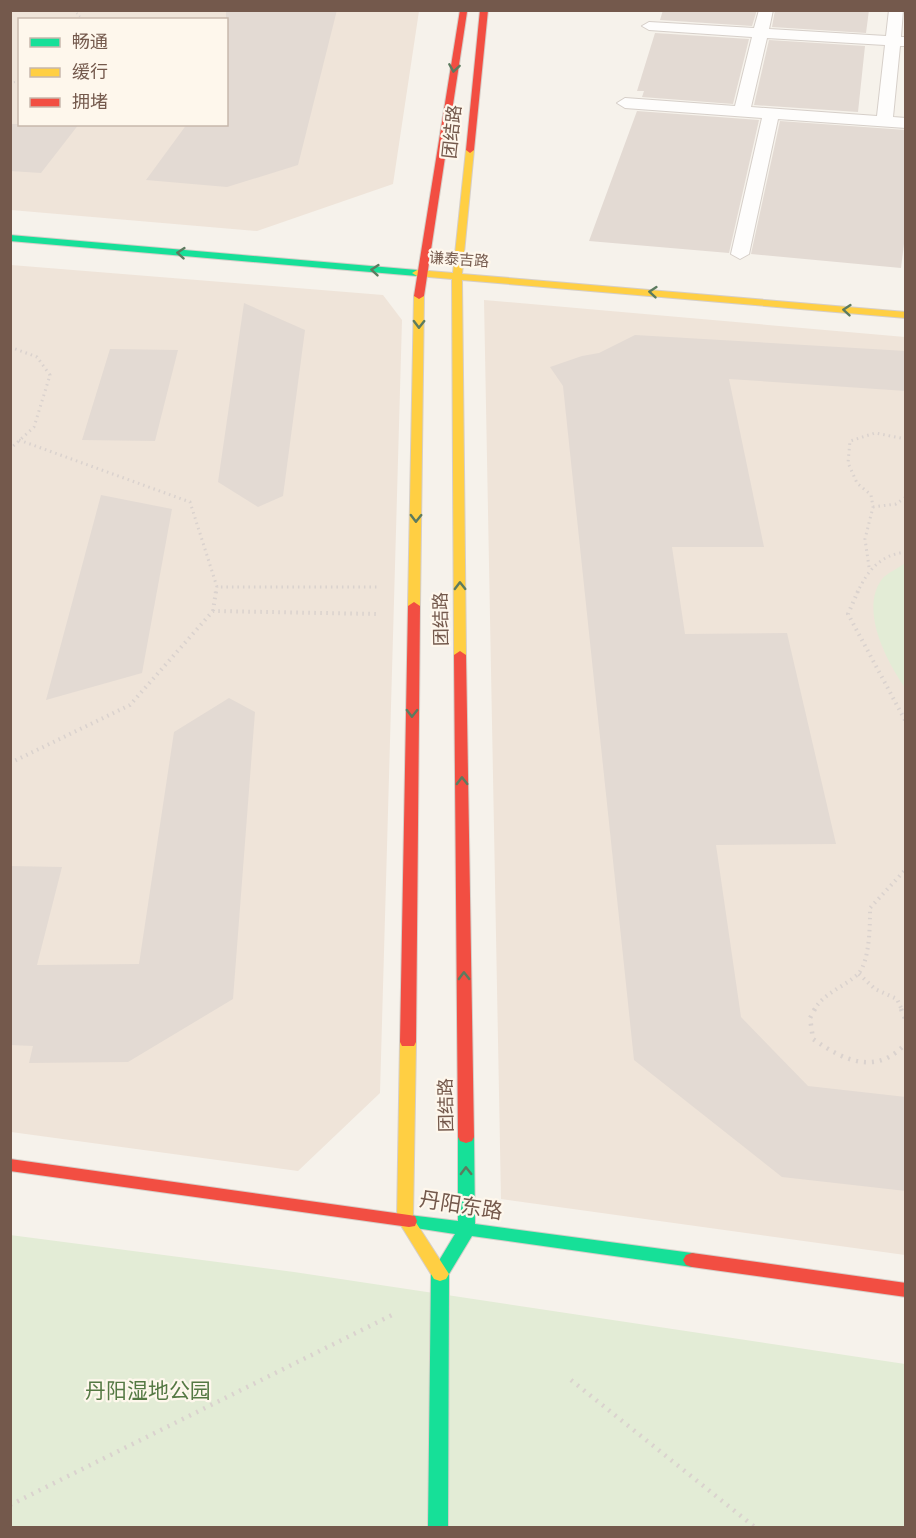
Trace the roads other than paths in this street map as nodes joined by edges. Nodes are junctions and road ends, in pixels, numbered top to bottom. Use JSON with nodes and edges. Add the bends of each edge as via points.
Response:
{"nodes":[{"id":1,"x":463,"y":10,"type":"edge"},
{"id":2,"x":484,"y":10,"type":"edge"},
{"id":3,"x":766,"y":10,"type":"edge"},
{"id":4,"x":896,"y":10,"type":"edge"},
{"id":5,"x":649,"y":26,"type":"dead end"},
{"id":6,"x":761,"y":32,"type":"junction"},
{"id":7,"x":899,"y":41,"type":"edge"},
{"id":8,"x":625,"y":103,"type":"dead end"},
{"id":9,"x":742,"y":111,"type":"junction"},
{"id":10,"x":771,"y":114,"type":"junction"},
{"id":11,"x":884,"y":122,"type":"junction"},
{"id":12,"x":906,"y":123,"type":"edge"},
{"id":13,"x":10,"y":238,"type":"edge"},
{"id":14,"x":740,"y":254,"type":"dead end"},
{"id":15,"x":457,"y":282,"type":"junction"},
{"id":16,"x":416,"y":283,"type":"junction"},
{"id":17,"x":906,"y":315,"type":"edge"},
{"id":18,"x":906,"y":329,"type":"edge"},
{"id":19,"x":10,"y":1165,"type":"edge"},
{"id":20,"x":405,"y":1219,"type":"junction"},
{"id":21,"x":467,"y":1229,"type":"junction"},
{"id":22,"x":440,"y":1274,"type":"junction"},
{"id":23,"x":906,"y":1290,"type":"edge"},
{"id":24,"x":438,"y":1527,"type":"edge"}],
"edges":[{"from":1,"to":16,"type":"main road","name":"团结路","one_way":true},
{"from":2,"to":15,"type":"main road","name":"团结路"},
{"from":3,"to":6,"type":"lane"},
{"from":4,"to":7,"type":"lane"},
{"from":5,"to":6,"type":"lane"},
{"from":6,"to":7,"type":"lane"},
{"from":6,"to":9,"type":"lane"},
{"from":7,"to":11,"type":"lane"},
{"from":8,"to":9,"type":"lane"},
{"from":9,"to":10,"type":"lane"},
{"from":10,"to":11,"type":"lane"},
{"from":10,"to":14,"type":"lane"},
{"from":11,"to":12,"type":"lane"},
{"from":16,"to":13,"type":"main road","name":"谦泰吉路","one_way":true},
{"from":15,"to":16,"type":"main road","name":"谦泰吉路"},
{"from":17,"to":15,"type":"main road","name":"谦泰吉路","one_way":true},
{"from":15,"to":18,"type":"main road","name":"谦泰吉路"},
{"from":21,"to":15,"type":"main road","name":"团结路","one_way":true},
{"from":16,"to":20,"type":"main road","name":"团结路","one_way":true},
{"from":19,"to":20,"type":"main road","name":"丹阳东路"},
{"from":20,"to":21,"type":"main road","name":"丹阳东路"},
{"from":20,"to":22,"type":"main road"},
{"from":21,"to":22,"type":"main road"},
{"from":21,"to":23,"type":"main road","name":"丹阳东路"},
{"from":22,"to":24,"type":"main road"}]}
